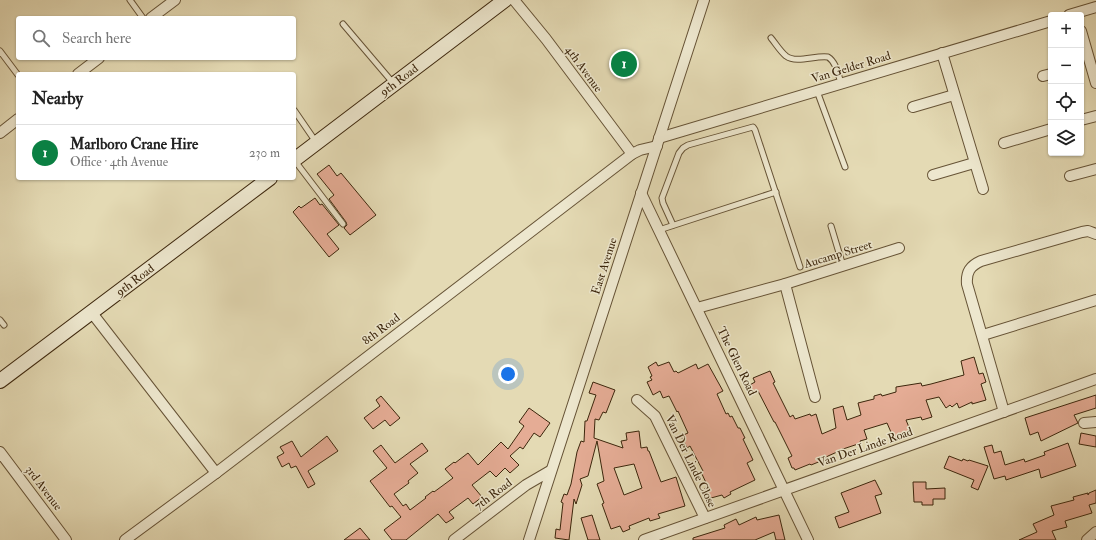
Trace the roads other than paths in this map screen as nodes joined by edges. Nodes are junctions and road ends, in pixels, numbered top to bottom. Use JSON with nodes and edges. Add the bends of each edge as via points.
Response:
{"nodes":[{"id":1,"x":130,"y":0,"type":"edge"},
{"id":2,"x":175,"y":0,"type":"edge"},
{"id":3,"x":505,"y":0,"type":"edge"},
{"id":4,"x":514,"y":0,"type":"edge"},
{"id":5,"x":704,"y":0,"type":"edge"},
{"id":6,"x":1096,"y":7,"type":"edge"},
{"id":7,"x":1080,"y":12,"type":"edge"},
{"id":8,"x":142,"y":16,"type":"edge"},
{"id":9,"x":154,"y":16,"type":"edge"},
{"id":10,"x":1048,"y":22,"type":"edge"},
{"id":11,"x":343,"y":24,"type":"dead end"},
{"id":12,"x":771,"y":38,"type":"dead end"},
{"id":13,"x":1084,"y":43,"type":"edge"},
{"id":14,"x":0,"y":51,"type":"edge"},
{"id":15,"x":942,"y":53,"type":"junction"},
{"id":16,"x":96,"y":60,"type":"edge"},
{"id":17,"x":1089,"y":62,"type":"edge"},
{"id":18,"x":16,"y":72,"type":"edge"},
{"id":19,"x":81,"y":72,"type":"edge"},
{"id":20,"x":842,"y":83,"type":"junction"},
{"id":21,"x":1096,"y":83,"type":"edge"},
{"id":22,"x":394,"y":84,"type":"junction"},
{"id":23,"x":817,"y":91,"type":"junction"},
{"id":24,"x":954,"y":95,"type":"junction"},
{"id":25,"x":913,"y":107,"type":"dead end"},
{"id":26,"x":296,"y":113,"type":"edge"},
{"id":27,"x":1096,"y":116,"type":"edge"},
{"id":28,"x":1084,"y":119,"type":"edge"},
{"id":29,"x":16,"y":121,"type":"edge"},
{"id":30,"x":1048,"y":130,"type":"edge"},
{"id":31,"x":0,"y":133,"type":"edge"},
{"id":32,"x":658,"y":142,"type":"junction"},
{"id":33,"x":317,"y":143,"type":"junction"},
{"id":34,"x":1004,"y":144,"type":"dead end"},
{"id":35,"x":632,"y":154,"type":"junction"},
{"id":36,"x":296,"y":156,"type":"edge"},
{"id":37,"x":296,"y":158,"type":"edge"},
{"id":38,"x":974,"y":163,"type":"junction"},
{"id":39,"x":845,"y":167,"type":"dead end"},
{"id":40,"x":1096,"y":168,"type":"edge"},
{"id":41,"x":933,"y":175,"type":"dead end"},
{"id":42,"x":1070,"y":176,"type":"dead end"},
{"id":43,"x":267,"y":180,"type":"edge"},
{"id":44,"x":983,"y":189,"type":"dead end"},
{"id":45,"x":776,"y":192,"type":"junction"},
{"id":46,"x":641,"y":193,"type":"junction"},
{"id":47,"x":343,"y":224,"type":"dead end"},
{"id":48,"x":673,"y":226,"type":"junction"},
{"id":49,"x":831,"y":226,"type":"dead end"},
{"id":50,"x":659,"y":230,"type":"junction"},
{"id":51,"x":1096,"y":234,"type":"edge"},
{"id":52,"x":898,"y":248,"type":"dead end"},
{"id":53,"x":843,"y":266,"type":"junction"},
{"id":54,"x":800,"y":267,"type":"dead end"},
{"id":55,"x":784,"y":284,"type":"junction"},
{"id":56,"x":1096,"y":300,"type":"edge"},
{"id":57,"x":696,"y":308,"type":"junction"},
{"id":58,"x":92,"y":313,"type":"junction"},
{"id":59,"x":0,"y":320,"type":"edge"},
{"id":60,"x":4,"y":325,"type":"dead end"},
{"id":61,"x":983,"y":335,"type":"junction"},
{"id":62,"x":1096,"y":379,"type":"edge"},
{"id":63,"x":0,"y":381,"type":"edge"},
{"id":64,"x":816,"y":397,"type":"dead end"},
{"id":65,"x":637,"y":400,"type":"dead end"},
{"id":66,"x":1004,"y":412,"type":"junction"},
{"id":67,"x":1096,"y":422,"type":"edge"},
{"id":68,"x":1084,"y":423,"type":"dead end"},
{"id":69,"x":0,"y":452,"type":"edge"},
{"id":70,"x":550,"y":471,"type":"junction"},
{"id":71,"x":216,"y":473,"type":"junction"},
{"id":72,"x":784,"y":489,"type":"junction"},
{"id":73,"x":705,"y":518,"type":"junction"},
{"id":74,"x":1096,"y":532,"type":"edge"},
{"id":75,"x":66,"y":540,"type":"edge"},
{"id":76,"x":125,"y":540,"type":"edge"},
{"id":77,"x":454,"y":540,"type":"edge"},
{"id":78,"x":529,"y":540,"type":"edge"},
{"id":79,"x":644,"y":540,"type":"edge"},
{"id":80,"x":808,"y":540,"type":"edge"},
{"id":81,"x":1087,"y":540,"type":"edge"}],
"edges":[{"from":1,"to":8,"type":"lane"},
{"from":2,"to":9,"type":"street"},
{"from":3,"to":22,"type":"main road","name":"9th Road"},
{"from":4,"to":35,"type":"street","name":"4th Avenue"},
{"from":5,"to":32,"type":"street","name":"East Avenue"},
{"from":6,"to":7,"type":"street"},
{"from":10,"to":15,"type":"street","name":"Van Gelder Road"},
{"from":11,"to":22,"type":"lane"},
{"from":12,"to":20,"type":"lane","via":[[790,58],[832,59]]},
{"from":13,"to":17,"type":"street"},
{"from":14,"to":18,"type":"lane"},
{"from":15,"to":20,"type":"street","name":"Van Gelder Road"},
{"from":15,"to":24,"type":"street"},
{"from":16,"to":19,"type":"street"},
{"from":17,"to":21,"type":"street"},
{"from":20,"to":23,"type":"street","name":"Van Gelder Road"},
{"from":22,"to":33,"type":"main road","name":"9th Road"},
{"from":23,"to":32,"type":"street","name":"Van Gelder Road"},
{"from":23,"to":39,"type":"lane"},
{"from":24,"to":25,"type":"street"},
{"from":24,"to":38,"type":"street"},
{"from":26,"to":33,"type":"lane"},
{"from":27,"to":28,"type":"street"},
{"from":29,"to":31,"type":"street"},
{"from":30,"to":34,"type":"street"},
{"from":32,"to":35,"type":"street","name":"8th Road"},
{"from":32,"to":46,"type":"street","name":"East Avenue"},
{"from":33,"to":36,"type":"main road","name":"9th Road"},
{"from":35,"to":71,"type":"street","name":"8th Road"},
{"from":37,"to":47,"type":"lane"},
{"from":38,"to":41,"type":"street"},
{"from":38,"to":44,"type":"street"},
{"from":40,"to":42,"type":"street"},
{"from":43,"to":58,"type":"main road","name":"9th Road"},
{"from":45,"to":48,"type":"lane"},
{"from":45,"to":48,"type":"lane","via":[[753,127],[688,145],[679,153],[662,198]]},
{"from":45,"to":54,"type":"lane"},
{"from":46,"to":50,"type":"street","name":"The Glen Road"},
{"from":46,"to":70,"type":"street","name":"East Avenue"},
{"from":48,"to":50,"type":"lane"},
{"from":49,"to":53,"type":"lane"},
{"from":50,"to":57,"type":"street","name":"The Glen Road"},
{"from":51,"to":61,"type":"street","via":[[1082,232],[981,261],[970,268],[967,284]]},
{"from":52,"to":53,"type":"street","name":"Aucamp Street"},
{"from":53,"to":55,"type":"street","name":"Aucamp Street"},
{"from":55,"to":57,"type":"street","name":"Aucamp Street"},
{"from":55,"to":64,"type":"street"},
{"from":56,"to":61,"type":"street"},
{"from":57,"to":72,"type":"street","name":"The Glen Road"},
{"from":58,"to":63,"type":"main road","name":"9th Road"},
{"from":58,"to":71,"type":"street"},
{"from":59,"to":60,"type":"lane"},
{"from":61,"to":66,"type":"street"},
{"from":62,"to":66,"type":"street","name":"Van Der Linde Road"},
{"from":65,"to":73,"type":"street","name":"Van Der Linde Close","via":[[655,416]]},
{"from":66,"to":72,"type":"street","name":"Van Der Linde Road"},
{"from":67,"to":68,"type":"street"},
{"from":69,"to":75,"type":"street","name":"3rd Avenue"},
{"from":70,"to":77,"type":"street","name":"7th Road","via":[[526,485]]},
{"from":70,"to":78,"type":"street","name":"East Avenue"},
{"from":71,"to":76,"type":"street","name":"8th Road"},
{"from":72,"to":73,"type":"street","name":"Van Der Linde Road"},
{"from":72,"to":80,"type":"street","name":"The Glen Road"},
{"from":73,"to":79,"type":"street","name":"Van Der Linde Road"},
{"from":74,"to":81,"type":"street"}]}
